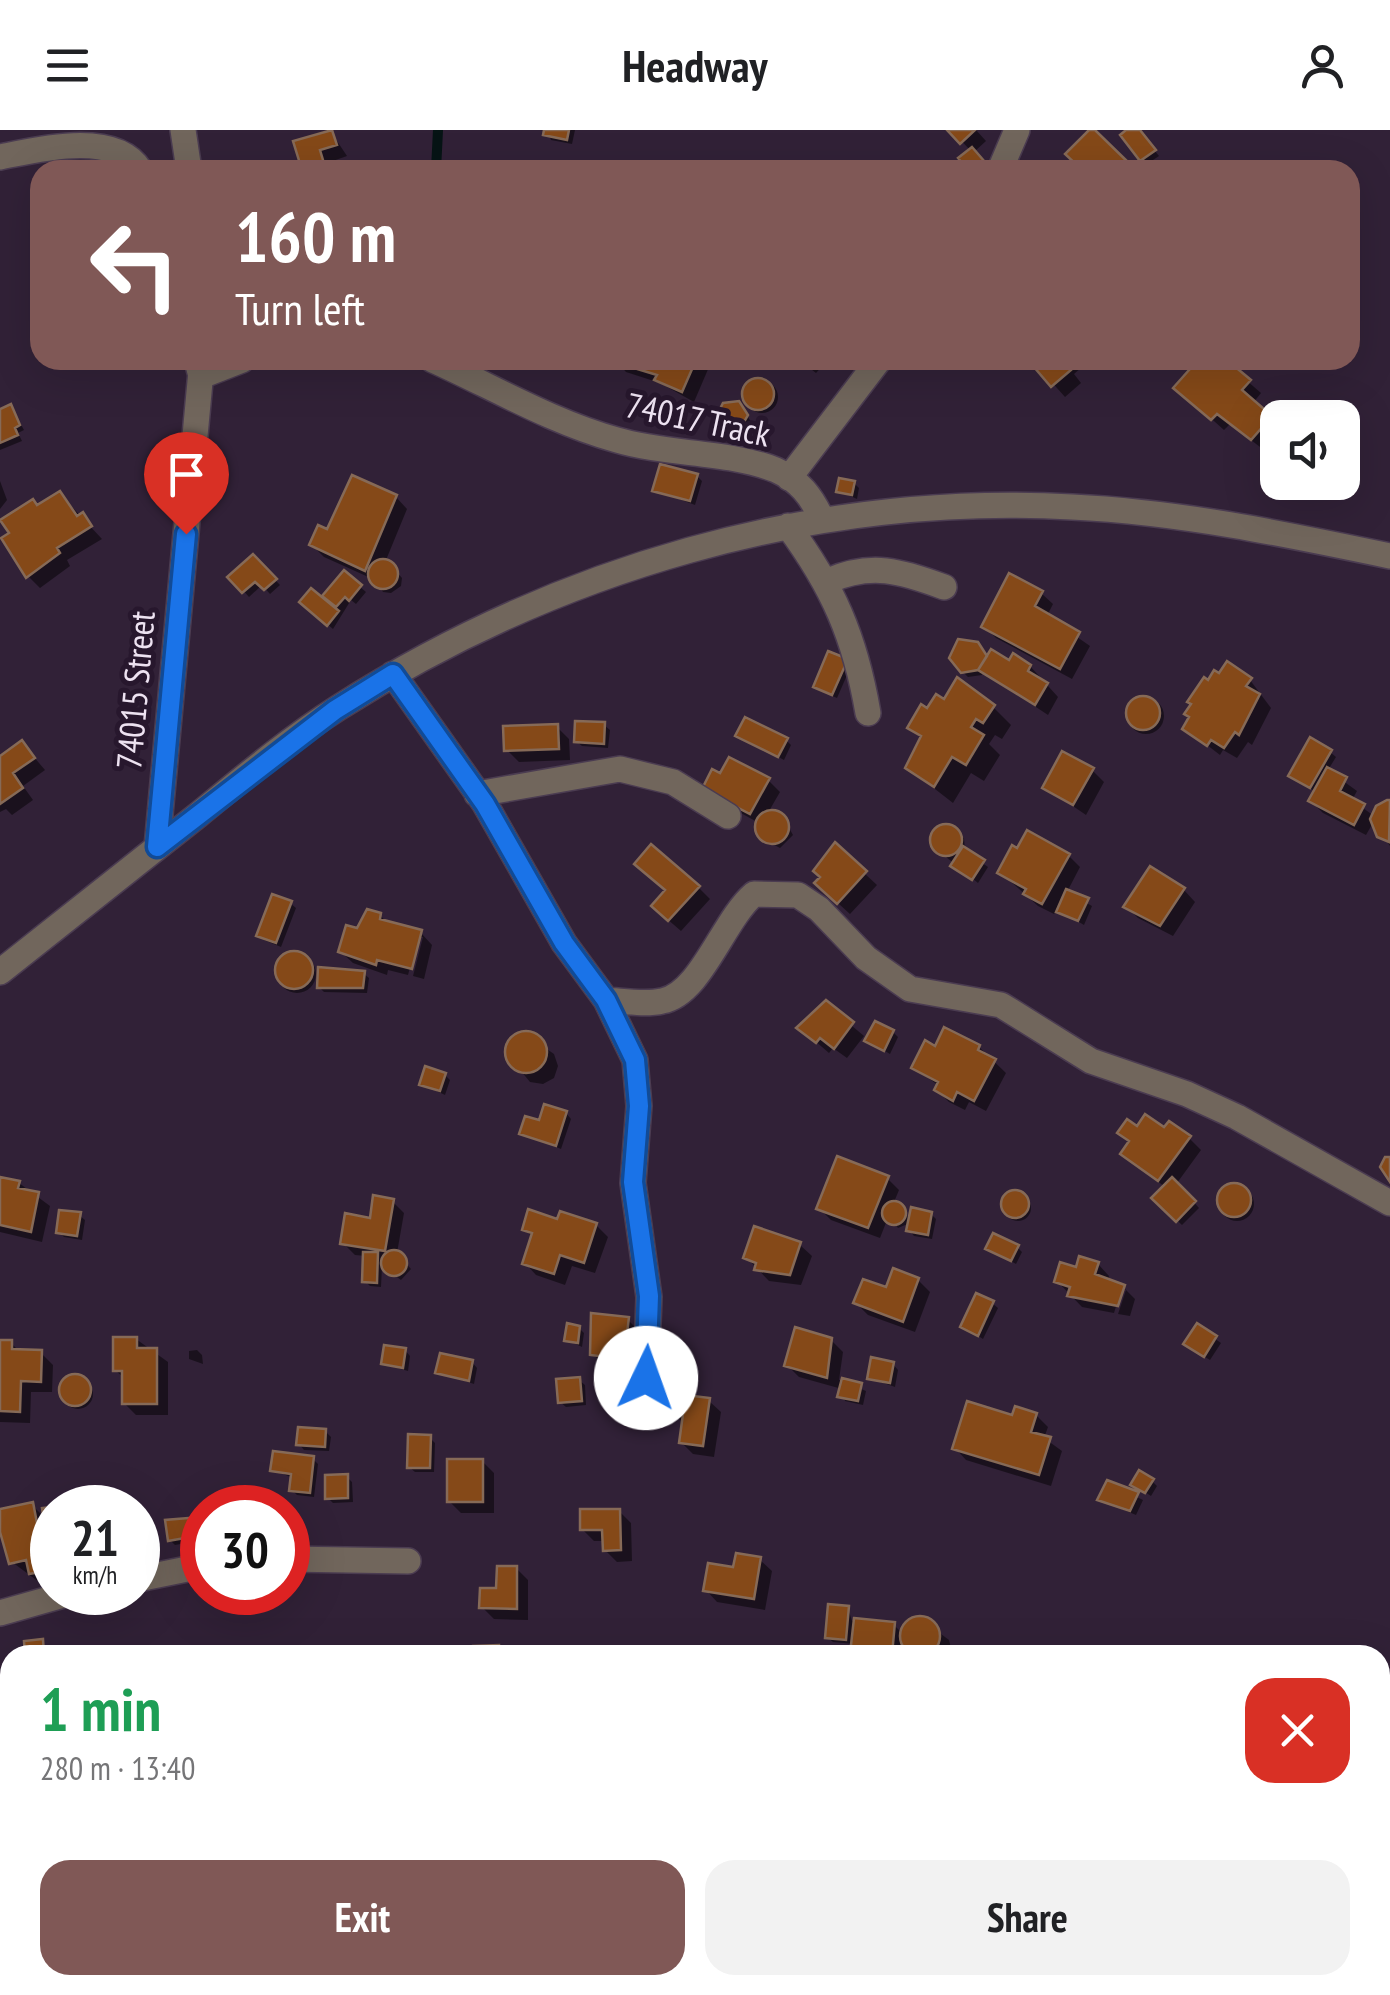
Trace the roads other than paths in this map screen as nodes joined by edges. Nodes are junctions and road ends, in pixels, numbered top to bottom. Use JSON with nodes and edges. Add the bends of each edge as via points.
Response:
{"nodes":[{"id":1,"x":183,"y":130,"type":"edge"},
{"id":2,"x":1018,"y":130,"type":"edge"},
{"id":3,"x":0,"y":157,"type":"edge"},
{"id":4,"x":129,"y":160,"type":"edge"},
{"id":5,"x":188,"y":160,"type":"edge"},
{"id":6,"x":1004,"y":160,"type":"edge"},
{"id":7,"x":200,"y":370,"type":"edge"},
{"id":8,"x":454,"y":370,"type":"edge"},
{"id":9,"x":871,"y":370,"type":"edge"},
{"id":10,"x":789,"y":478,"type":"junction"},
{"id":11,"x":822,"y":519,"type":"junction"},
{"id":12,"x":788,"y":526,"type":"junction"},
{"id":13,"x":1390,"y":556,"type":"edge"},
{"id":14,"x":828,"y":582,"type":"junction"},
{"id":15,"x":944,"y":587,"type":"dead end"},
{"id":16,"x":393,"y":674,"type":"junction"},
{"id":17,"x":868,"y":712,"type":"dead end"},
{"id":18,"x":477,"y":794,"type":"junction"},
{"id":19,"x":728,"y":816,"type":"dead end"},
{"id":20,"x":157,"y":847,"type":"junction"},
{"id":21,"x":0,"y":972,"type":"edge"},
{"id":22,"x":606,"y":1000,"type":"junction"},
{"id":23,"x":1390,"y":1202,"type":"edge"},
{"id":24,"x":646,"y":1378,"type":"dead end"},
{"id":25,"x":310,"y":1559,"type":"edge"},
{"id":26,"x":408,"y":1561,"type":"dead end"},
{"id":27,"x":30,"y":1604,"type":"edge"},
{"id":28,"x":0,"y":1612,"type":"edge"}],
"edges":[{"from":1,"to":5,"type":"street"},
{"from":2,"to":6,"type":"street"},
{"from":3,"to":4,"type":"street","via":[[78,146],[118,150]]},
{"from":7,"to":20,"type":"street","name":"74015 Street"},
{"from":8,"to":10,"type":"street","name":"74017 Track","via":[[614,440],[748,462]]},
{"from":9,"to":10,"type":"street"},
{"from":10,"to":11,"type":"street","name":"74017 Track","via":[[802,484]]},
{"from":11,"to":12,"type":"street"},
{"from":11,"to":13,"type":"street","via":[[930,508],[1074,507],[1244,527]]},
{"from":12,"to":14,"type":"street"},
{"from":12,"to":16,"type":"street","via":[[681,551],[556,594]]},
{"from":14,"to":15,"type":"street","via":[[869,567]]},
{"from":14,"to":17,"type":"street","via":[[854,645]]},
{"from":16,"to":18,"type":"street"},
{"from":16,"to":20,"type":"street","via":[[335,710]]},
{"from":18,"to":19,"type":"street","via":[[620,769],[673,782]]},
{"from":18,"to":22,"type":"street","via":[[564,943]]},
{"from":20,"to":21,"type":"street"},
{"from":22,"to":23,"type":"street","via":[[675,997],[754,894],[798,895],[910,989],[1001,1005],[1091,1061],[1237,1117]]},
{"from":22,"to":24,"type":"street","via":[[635,1060],[633,1182],[649,1296]]},
{"from":25,"to":26,"type":"street"},
{"from":27,"to":28,"type":"street"}]}
